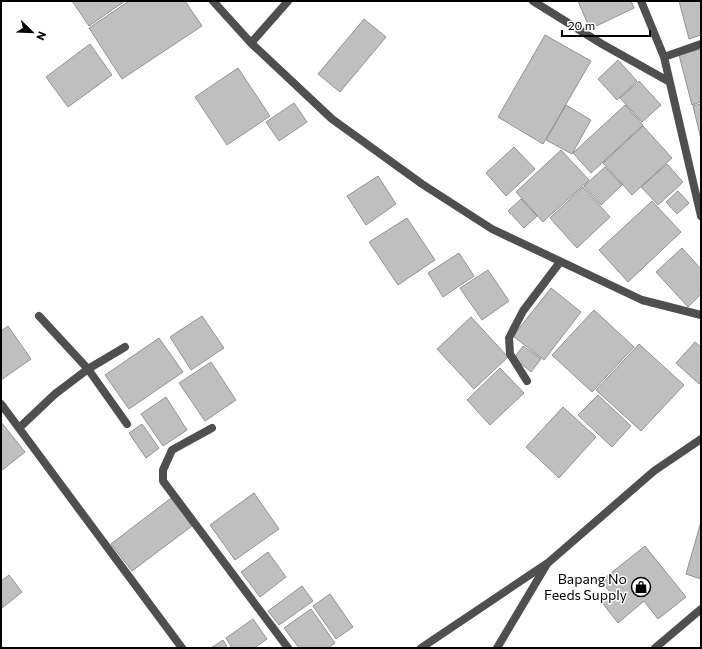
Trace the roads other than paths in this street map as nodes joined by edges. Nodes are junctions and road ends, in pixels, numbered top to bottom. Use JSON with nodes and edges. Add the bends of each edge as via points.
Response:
{"nodes":[{"id":1,"x":213,"y":1,"type":"edge"},
{"id":2,"x":288,"y":1,"type":"edge"},
{"id":3,"x":532,"y":1,"type":"edge"},
{"id":4,"x":642,"y":1,"type":"edge"},
{"id":5,"x":251,"y":44,"type":"junction"},
{"id":6,"x":701,"y":44,"type":"edge"},
{"id":7,"x":664,"y":57,"type":"junction"},
{"id":8,"x":668,"y":81,"type":"junction"},
{"id":9,"x":701,"y":216,"type":"edge"},
{"id":10,"x":560,"y":262,"type":"junction"},
{"id":11,"x":701,"y":315,"type":"edge"},
{"id":12,"x":39,"y":316,"type":"dead end"},
{"id":13,"x":125,"y":347,"type":"dead end"},
{"id":14,"x":88,"y":369,"type":"junction"},
{"id":15,"x":527,"y":381,"type":"dead end"},
{"id":16,"x":1,"y":404,"type":"edge"},
{"id":17,"x":127,"y":424,"type":"dead end"},
{"id":18,"x":19,"y":428,"type":"junction"},
{"id":19,"x":212,"y":428,"type":"dead end"},
{"id":20,"x":701,"y":440,"type":"edge"},
{"id":21,"x":549,"y":562,"type":"junction"},
{"id":22,"x":701,"y":609,"type":"edge"},
{"id":23,"x":182,"y":648,"type":"edge"},
{"id":24,"x":288,"y":648,"type":"edge"},
{"id":25,"x":421,"y":648,"type":"edge"},
{"id":26,"x":497,"y":648,"type":"edge"},
{"id":27,"x":656,"y":648,"type":"edge"}],
"edges":[{"from":1,"to":5,"type":"street"},
{"from":2,"to":5,"type":"street"},
{"from":3,"to":8,"type":"street"},
{"from":4,"to":7,"type":"street"},
{"from":5,"to":10,"type":"street","via":[[332,120],[422,184],[492,229]]},
{"from":6,"to":7,"type":"street"},
{"from":7,"to":8,"type":"street"},
{"from":8,"to":9,"type":"street"},
{"from":10,"to":11,"type":"street","via":[[642,300]]},
{"from":10,"to":15,"type":"street","via":[[524,311],[509,338],[510,354]]},
{"from":12,"to":14,"type":"street"},
{"from":13,"to":14,"type":"street"},
{"from":14,"to":17,"type":"street"},
{"from":14,"to":18,"type":"street","via":[[55,394]]},
{"from":16,"to":18,"type":"street"},
{"from":18,"to":23,"type":"street"},
{"from":19,"to":24,"type":"street","via":[[172,450],[163,470],[163,481]]},
{"from":20,"to":21,"type":"street","via":[[654,471]]},
{"from":21,"to":25,"type":"street"},
{"from":21,"to":26,"type":"street"},
{"from":22,"to":27,"type":"street"}]}
